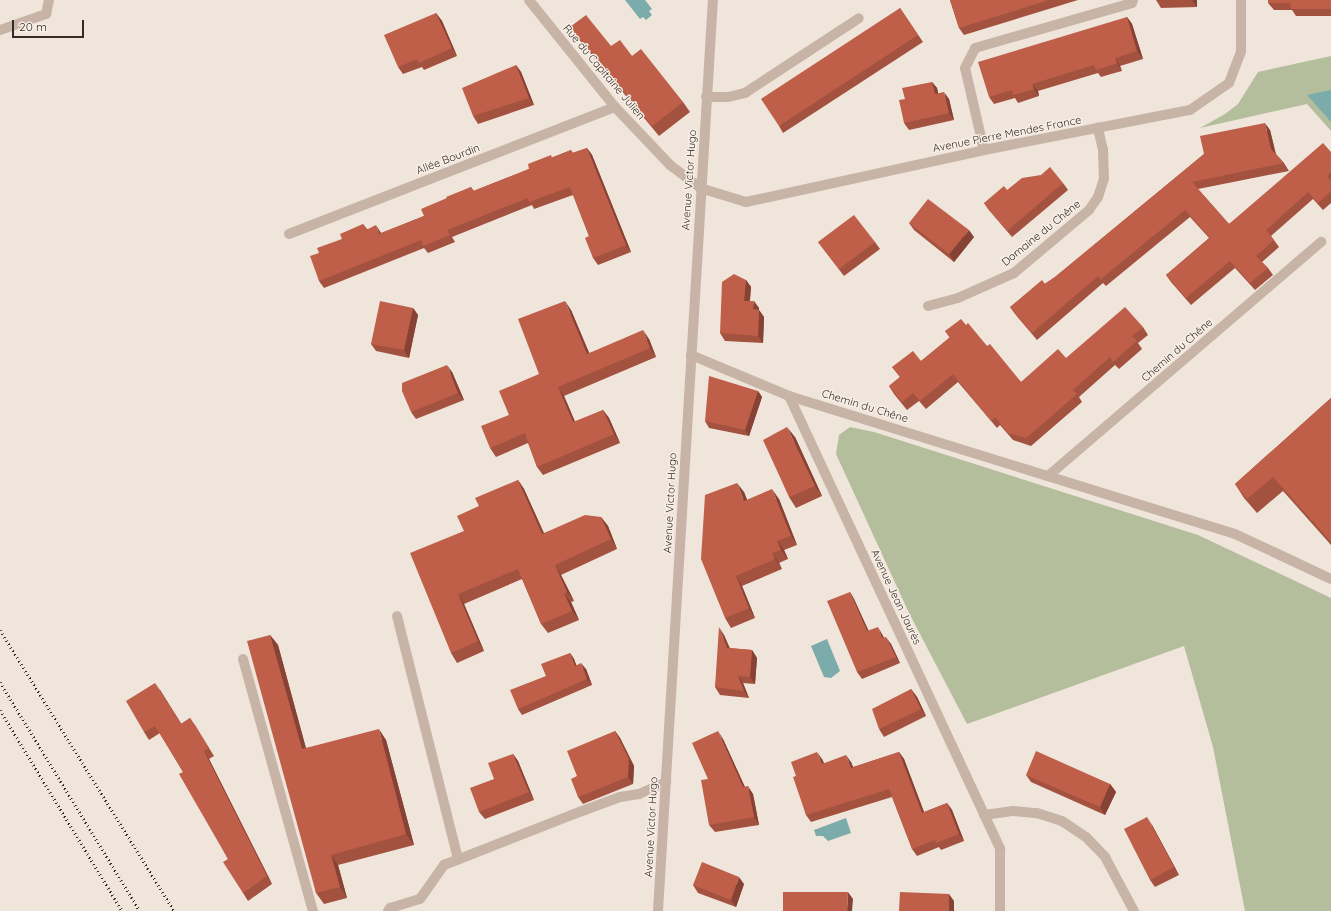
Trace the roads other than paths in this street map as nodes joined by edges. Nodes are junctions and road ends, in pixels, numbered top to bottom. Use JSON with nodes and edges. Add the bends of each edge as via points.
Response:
{"nodes":[{"id":1,"x":49,"y":0,"type":"edge"},
{"id":2,"x":529,"y":0,"type":"edge"},
{"id":3,"x":713,"y":0,"type":"edge"},
{"id":4,"x":1133,"y":0,"type":"edge"},
{"id":5,"x":1241,"y":0,"type":"edge"},
{"id":6,"x":859,"y":18,"type":"dead end"},
{"id":7,"x":0,"y":30,"type":"edge"},
{"id":8,"x":706,"y":97,"type":"junction"},
{"id":9,"x":615,"y":108,"type":"junction"},
{"id":10,"x":1098,"y":128,"type":"junction"},
{"id":11,"x":984,"y":150,"type":"junction"},
{"id":12,"x":700,"y":188,"type":"junction"},
{"id":13,"x":289,"y":234,"type":"dead end"},
{"id":14,"x":1321,"y":242,"type":"dead end"},
{"id":15,"x":928,"y":306,"type":"dead end"},
{"id":16,"x":691,"y":355,"type":"junction"},
{"id":17,"x":788,"y":396,"type":"junction"},
{"id":18,"x":1048,"y":476,"type":"junction"},
{"id":19,"x":1331,"y":579,"type":"edge"},
{"id":20,"x":397,"y":616,"type":"dead end"},
{"id":21,"x":243,"y":659,"type":"dead end"},
{"id":22,"x":666,"y":782,"type":"junction"},
{"id":23,"x":984,"y":815,"type":"junction"},
{"id":24,"x":458,"y":858,"type":"junction"},
{"id":25,"x":313,"y":911,"type":"edge"},
{"id":26,"x":388,"y":911,"type":"edge"},
{"id":27,"x":658,"y":911,"type":"edge"},
{"id":28,"x":1000,"y":911,"type":"edge"},
{"id":29,"x":1134,"y":911,"type":"edge"}],
"edges":[{"from":1,"to":7,"type":"street","via":[[46,14]]},
{"from":2,"to":9,"type":"street","name":"Rue du Capitaine Julien"},
{"from":3,"to":8,"type":"street","name":"Avenue Victor Hugo"},
{"from":4,"to":11,"type":"street","via":[[1132,3],[975,48],[965,68]]},
{"from":5,"to":10,"type":"street","name":"Avenue Pierre Mendes France","via":[[1241,51],[1228,83],[1190,110]]},
{"from":6,"to":8,"type":"street","via":[[745,93],[728,97]]},
{"from":8,"to":12,"type":"street","name":"Avenue Victor Hugo"},
{"from":9,"to":12,"type":"street","name":"Rue du Capitaine Julien","via":[[670,165]]},
{"from":9,"to":13,"type":"street","name":"Allée Bourdin"},
{"from":10,"to":11,"type":"street","name":"Avenue Pierre Mendes France"},
{"from":10,"to":15,"type":"street","name":"Domaine du Chêne","via":[[1103,150],[1104,179],[1098,197],[1089,210],[1014,273],[958,298]]},
{"from":11,"to":12,"type":"street","name":"Avenue Pierre Mendes France","via":[[746,202]]},
{"from":12,"to":16,"type":"street","name":"Avenue Victor Hugo"},
{"from":14,"to":18,"type":"street","name":"Chemin du Chêne"},
{"from":16,"to":17,"type":"street"},
{"from":16,"to":22,"type":"street","name":"Avenue Victor Hugo"},
{"from":17,"to":18,"type":"street","name":"Chemin du Chêne"},
{"from":17,"to":23,"type":"street","name":"Avenue Jean Jaurès"},
{"from":18,"to":19,"type":"street","name":"Chemin du Chêne","via":[[1236,534]]},
{"from":20,"to":24,"type":"street"},
{"from":21,"to":25,"type":"street"},
{"from":22,"to":24,"type":"street"},
{"from":22,"to":27,"type":"street","name":"Avenue Victor Hugo"},
{"from":23,"to":28,"type":"street","name":"Avenue Jean Jaurès","via":[[1000,849]]},
{"from":23,"to":29,"type":"street","via":[[1012,811],[1037,813],[1062,821],[1086,837],[1105,857]]},
{"from":24,"to":26,"type":"street","via":[[444,865],[420,899],[390,908]]}]}
